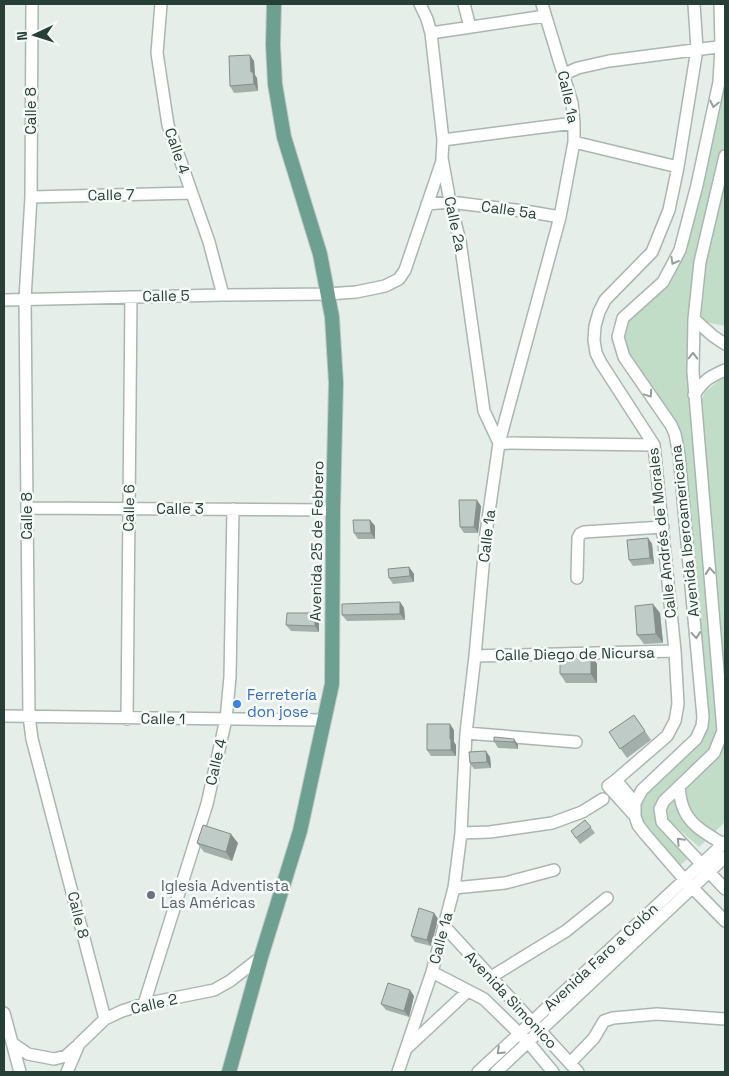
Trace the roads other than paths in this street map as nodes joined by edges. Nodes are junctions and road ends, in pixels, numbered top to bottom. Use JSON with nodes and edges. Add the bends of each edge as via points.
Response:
{"nodes":[{"id":1,"x":32,"y":4,"type":"edge"},
{"id":2,"x":161,"y":4,"type":"edge"},
{"id":3,"x":274,"y":4,"type":"edge"},
{"id":4,"x":420,"y":4,"type":"edge"},
{"id":5,"x":464,"y":4,"type":"edge"},
{"id":6,"x":542,"y":4,"type":"edge"},
{"id":7,"x":694,"y":4,"type":"edge"},
{"id":8,"x":720,"y":4,"type":"edge"},
{"id":9,"x":545,"y":16,"type":"junction"},
{"id":10,"x":470,"y":26,"type":"junction"},
{"id":11,"x":431,"y":33,"type":"junction"},
{"id":12,"x":723,"y":46,"type":"edge"},
{"id":13,"x":697,"y":49,"type":"junction"},
{"id":14,"x":564,"y":74,"type":"junction"},
{"id":15,"x":574,"y":123,"type":"junction"},
{"id":16,"x":443,"y":140,"type":"junction"},
{"id":17,"x":574,"y":142,"type":"junction"},
{"id":18,"x":725,"y":156,"type":"edge"},
{"id":19,"x":442,"y":158,"type":"junction"},
{"id":20,"x":678,"y":167,"type":"junction"},
{"id":21,"x":191,"y":193,"type":"junction"},
{"id":22,"x":30,"y":196,"type":"junction"},
{"id":23,"x":450,"y":202,"type":"junction"},
{"id":24,"x":427,"y":204,"type":"junction"},
{"id":25,"x":560,"y":217,"type":"junction"},
{"id":26,"x":328,"y":294,"type":"junction"},
{"id":27,"x":223,"y":295,"type":"junction"},
{"id":28,"x":131,"y":297,"type":"junction"},
{"id":29,"x":25,"y":299,"type":"junction"},
{"id":30,"x":4,"y":300,"type":"edge"},
{"id":31,"x":694,"y":319,"type":"junction"},
{"id":32,"x":725,"y":344,"type":"edge"},
{"id":33,"x":725,"y":370,"type":"edge"},
{"id":34,"x":694,"y":395,"type":"junction"},
{"id":35,"x":499,"y":443,"type":"junction"},
{"id":36,"x":654,"y":444,"type":"junction"},
{"id":37,"x":27,"y":508,"type":"junction"},
{"id":38,"x":129,"y":509,"type":"junction"},
{"id":39,"x":233,"y":510,"type":"junction"},
{"id":40,"x":334,"y":510,"type":"junction"},
{"id":41,"x":663,"y":527,"type":"junction"},
{"id":42,"x":577,"y":578,"type":"dead end"},
{"id":43,"x":675,"y":651,"type":"junction"},
{"id":44,"x":475,"y":656,"type":"junction"},
{"id":45,"x":4,"y":716,"type":"edge"},
{"id":46,"x":28,"y":716,"type":"junction"},
{"id":47,"x":127,"y":718,"type":"junction"},
{"id":48,"x":226,"y":720,"type":"junction"},
{"id":49,"x":323,"y":720,"type":"junction"},
{"id":50,"x":466,"y":733,"type":"junction"},
{"id":51,"x":576,"y":742,"type":"dead end"},
{"id":52,"x":612,"y":783,"type":"junction"},
{"id":53,"x":679,"y":787,"type":"junction"},
{"id":54,"x":603,"y":799,"type":"dead end"},
{"id":55,"x":635,"y":803,"type":"junction"},
{"id":56,"x":635,"y":816,"type":"junction"},
{"id":57,"x":461,"y":833,"type":"junction"},
{"id":58,"x":724,"y":843,"type":"edge"},
{"id":59,"x":725,"y":857,"type":"edge"},
{"id":60,"x":705,"y":867,"type":"junction"},
{"id":61,"x":554,"y":870,"type":"dead end"},
{"id":62,"x":688,"y":883,"type":"junction"},
{"id":63,"x":454,"y":888,"type":"junction"},
{"id":64,"x":725,"y":889,"type":"edge"},
{"id":65,"x":607,"y":898,"type":"dead end"},
{"id":66,"x":725,"y":921,"type":"edge"},
{"id":67,"x":445,"y":928,"type":"junction"},
{"id":68,"x":261,"y":958,"type":"junction"},
{"id":69,"x":432,"y":972,"type":"junction"},
{"id":70,"x":491,"y":978,"type":"junction"},
{"id":71,"x":468,"y":992,"type":"junction"},
{"id":72,"x":144,"y":1004,"type":"junction"},
{"id":73,"x":4,"y":1013,"type":"edge"},
{"id":74,"x":105,"y":1019,"type":"junction"},
{"id":75,"x":725,"y":1019,"type":"edge"},
{"id":76,"x":532,"y":1022,"type":"junction"},
{"id":77,"x":540,"y":1032,"type":"junction"},
{"id":78,"x":518,"y":1034,"type":"junction"},
{"id":79,"x":528,"y":1042,"type":"junction"},
{"id":80,"x":12,"y":1043,"type":"junction"},
{"id":81,"x":79,"y":1044,"type":"junction"},
{"id":82,"x":406,"y":1050,"type":"junction"},
{"id":83,"x":570,"y":1063,"type":"junction"},
{"id":84,"x":20,"y":1072,"type":"edge"},
{"id":85,"x":66,"y":1072,"type":"edge"},
{"id":86,"x":229,"y":1072,"type":"edge"},
{"id":87,"x":398,"y":1072,"type":"edge"},
{"id":88,"x":478,"y":1072,"type":"edge"},
{"id":89,"x":496,"y":1072,"type":"edge"},
{"id":90,"x":553,"y":1072,"type":"edge"},
{"id":91,"x":578,"y":1072,"type":"edge"}],
"edges":[{"from":1,"to":22,"type":"street","name":"Calle 8"},
{"from":2,"to":21,"type":"street","name":"Calle 4","via":[[157,53],[168,125]]},
{"from":3,"to":26,"type":"main road","name":"Avenida 25 de Febrero","via":[[275,84],[284,137],[320,254]]},
{"from":4,"to":11,"type":"street","name":"Calle 2a"},
{"from":5,"to":10,"type":"street"},
{"from":6,"to":9,"type":"street","name":"Calle 1a"},
{"from":7,"to":13,"type":"street","name":"Calle Andrés de Morales"},
{"from":8,"to":12,"type":"street","name":"Avenida Iberoamericana"},
{"from":9,"to":10,"type":"street"},
{"from":9,"to":14,"type":"street","name":"Calle 1a"},
{"from":10,"to":11,"type":"street"},
{"from":11,"to":16,"type":"street","name":"Calle 2a"},
{"from":12,"to":13,"type":"street"},
{"from":12,"to":55,"type":"street","name":"Avenida Iberoamericana","one_way":true,"via":[[719,82],[680,250],[662,282],[622,318],[618,337],[624,357],[675,434],[703,717],[696,739],[642,790]]},
{"from":13,"to":14,"type":"street","via":[[609,60]]},
{"from":13,"to":20,"type":"street","name":"Calle Andrés de Morales"},
{"from":14,"to":15,"type":"street","name":"Calle 1a"},
{"from":15,"to":16,"type":"street"},
{"from":15,"to":17,"type":"street","name":"Calle 1a"},
{"from":16,"to":19,"type":"street","name":"Calle 2a"},
{"from":17,"to":20,"type":"street"},
{"from":17,"to":25,"type":"street","name":"Calle 1a"},
{"from":18,"to":31,"type":"street","name":"Avenida Iberoamericana","via":[[700,262]]},
{"from":19,"to":23,"type":"street","name":"Calle 2a"},
{"from":19,"to":24,"type":"street"},
{"from":20,"to":36,"type":"street","name":"Calle Andrés de Morales","via":[[669,210],[652,252],[605,300],[595,326],[596,353]]},
{"from":21,"to":22,"type":"street","name":"Calle 7"},
{"from":21,"to":27,"type":"street","name":"Calle 4","via":[[209,242]]},
{"from":22,"to":29,"type":"street","name":"Calle 8"},
{"from":23,"to":24,"type":"street","name":"Calle 5a"},
{"from":23,"to":25,"type":"street","name":"Calle 5a"},
{"from":23,"to":35,"type":"street","name":"Calle 2a","via":[[460,241],[484,411]]},
{"from":24,"to":26,"type":"street","via":[[399,279],[386,286]]},
{"from":25,"to":35,"type":"street","name":"Calle 1a"},
{"from":26,"to":27,"type":"street","name":"Calle 5"},
{"from":26,"to":40,"type":"main road","name":"Avenida 25 de Febrero","via":[[336,382]]},
{"from":27,"to":28,"type":"street","name":"Calle 5"},
{"from":28,"to":29,"type":"street","name":"Calle 5"},
{"from":28,"to":38,"type":"street","name":"Calle 6"},
{"from":29,"to":30,"type":"street","name":"Calle 5"},
{"from":29,"to":37,"type":"street","name":"Calle 8"},
{"from":31,"to":32,"type":"street"},
{"from":34,"to":31,"type":"street","name":"Avenida Iberoamericana","one_way":true},
{"from":33,"to":34,"type":"street","via":[[701,384]]},
{"from":53,"to":34,"type":"street","name":"Avenida Iberoamericana","one_way":true,"via":[[714,753],[723,731]]},
{"from":35,"to":36,"type":"street"},
{"from":35,"to":44,"type":"street","name":"Calle 1a","via":[[486,533]]},
{"from":36,"to":41,"type":"street","name":"Calle Andrés de Morales"},
{"from":37,"to":38,"type":"street","name":"Calle 3"},
{"from":37,"to":46,"type":"street","name":"Calle 8"},
{"from":38,"to":39,"type":"street","name":"Calle 3"},
{"from":38,"to":47,"type":"street","name":"Calle 6"},
{"from":39,"to":40,"type":"street","name":"Calle 3"},
{"from":39,"to":48,"type":"street","name":"Calle 4","via":[[230,677]]},
{"from":40,"to":49,"type":"main road","name":"Avenida 25 de Febrero","via":[[332,684]]},
{"from":41,"to":42,"type":"street","via":[[580,534]]},
{"from":41,"to":43,"type":"street","name":"Calle Andrés de Morales"},
{"from":43,"to":44,"type":"street","name":"Calle Diego de Nicursa"},
{"from":43,"to":52,"type":"street","name":"Calle Andrés de Morales","via":[[678,704],[675,721],[666,736]]},
{"from":44,"to":50,"type":"street","name":"Calle 1a"},
{"from":45,"to":46,"type":"street","name":"Calle 1"},
{"from":46,"to":47,"type":"street","name":"Calle 1"},
{"from":46,"to":74,"type":"street","name":"Calle 8"},
{"from":47,"to":48,"type":"street","name":"Calle 1"},
{"from":48,"to":49,"type":"street","name":"Calle 1"},
{"from":48,"to":72,"type":"street","name":"Calle 4","via":[[207,804]]},
{"from":49,"to":68,"type":"main road","name":"Avenida 25 de Febrero","via":[[300,831]]},
{"from":50,"to":51,"type":"street"},
{"from":50,"to":57,"type":"street","name":"Calle 1a"},
{"from":52,"to":55,"type":"street"},
{"from":52,"to":56,"type":"street"},
{"from":53,"to":58,"type":"street","via":[[682,805],[691,821]]},
{"from":60,"to":53,"type":"street","name":"Avenida Iberoamericana","one_way":true,"via":[[662,822],[660,809]]},
{"from":54,"to":57,"type":"street","via":[[582,812],[552,823]]},
{"from":55,"to":56,"type":"street"},
{"from":56,"to":62,"type":"street","via":[[645,834]]},
{"from":57,"to":63,"type":"street","name":"Calle 1a"},
{"from":58,"to":60,"type":"street","name":"Avenida Faro a Colón"},
{"from":59,"to":60,"type":"street","name":"Avenida Faro a Colón"},
{"from":60,"to":62,"type":"street","name":"Avenida Faro a Colón"},
{"from":60,"to":64,"type":"street","name":"Avenida Iberoamericana"},
{"from":61,"to":63,"type":"street","via":[[505,883]]},
{"from":62,"to":66,"type":"street"},
{"from":62,"to":76,"type":"street","name":"Avenida Faro a Colón"},
{"from":62,"to":77,"type":"street","name":"Avenida Faro a Colón"},
{"from":63,"to":67,"type":"street","name":"Calle 1a"},
{"from":65,"to":70,"type":"street","via":[[566,932]]},
{"from":67,"to":69,"type":"street","name":"Calle 1a"},
{"from":67,"to":70,"type":"street","name":"Avenida Simonico"},
{"from":68,"to":72,"type":"street","name":"Calle 2","via":[[214,990]]},
{"from":68,"to":86,"type":"main road","name":"Avenida 25 de Febrero"},
{"from":69,"to":71,"type":"street","name":"Avenida Simonico"},
{"from":69,"to":82,"type":"street","name":"Calle 1a"},
{"from":70,"to":76,"type":"street","name":"Avenida Simonico"},
{"from":71,"to":78,"type":"street","name":"Avenida Simonico","via":[[484,999]]},
{"from":71,"to":82,"type":"street"},
{"from":72,"to":74,"type":"street","name":"Calle 2"},
{"from":73,"to":80,"type":"street"},
{"from":74,"to":81,"type":"street","name":"Calle 2"},
{"from":75,"to":83,"type":"street","via":[[657,1014],[612,1018],[604,1021],[594,1038]]},
{"from":76,"to":77,"type":"street","name":"Avenida Simonico"},
{"from":76,"to":78,"type":"street","name":"Avenida Faro a Colón"},
{"from":77,"to":79,"type":"street","name":"Avenida Faro a Colón"},
{"from":77,"to":83,"type":"street","name":"Avenida Simonico"},
{"from":78,"to":79,"type":"street","name":"Avenida Simonico"},
{"from":78,"to":88,"type":"street","name":"Avenida Faro a Colón","one_way":true},
{"from":79,"to":89,"type":"street","name":"Avenida Faro a Colón"},
{"from":79,"to":90,"type":"street","name":"Avenida Simonico"},
{"from":80,"to":81,"type":"street","via":[[28,1054],[54,1059],[66,1056]]},
{"from":80,"to":84,"type":"street"},
{"from":81,"to":85,"type":"street","name":"Calle 2"},
{"from":82,"to":87,"type":"street","name":"Calle 1a"},
{"from":83,"to":91,"type":"street","name":"Avenida Simonico"}]}
